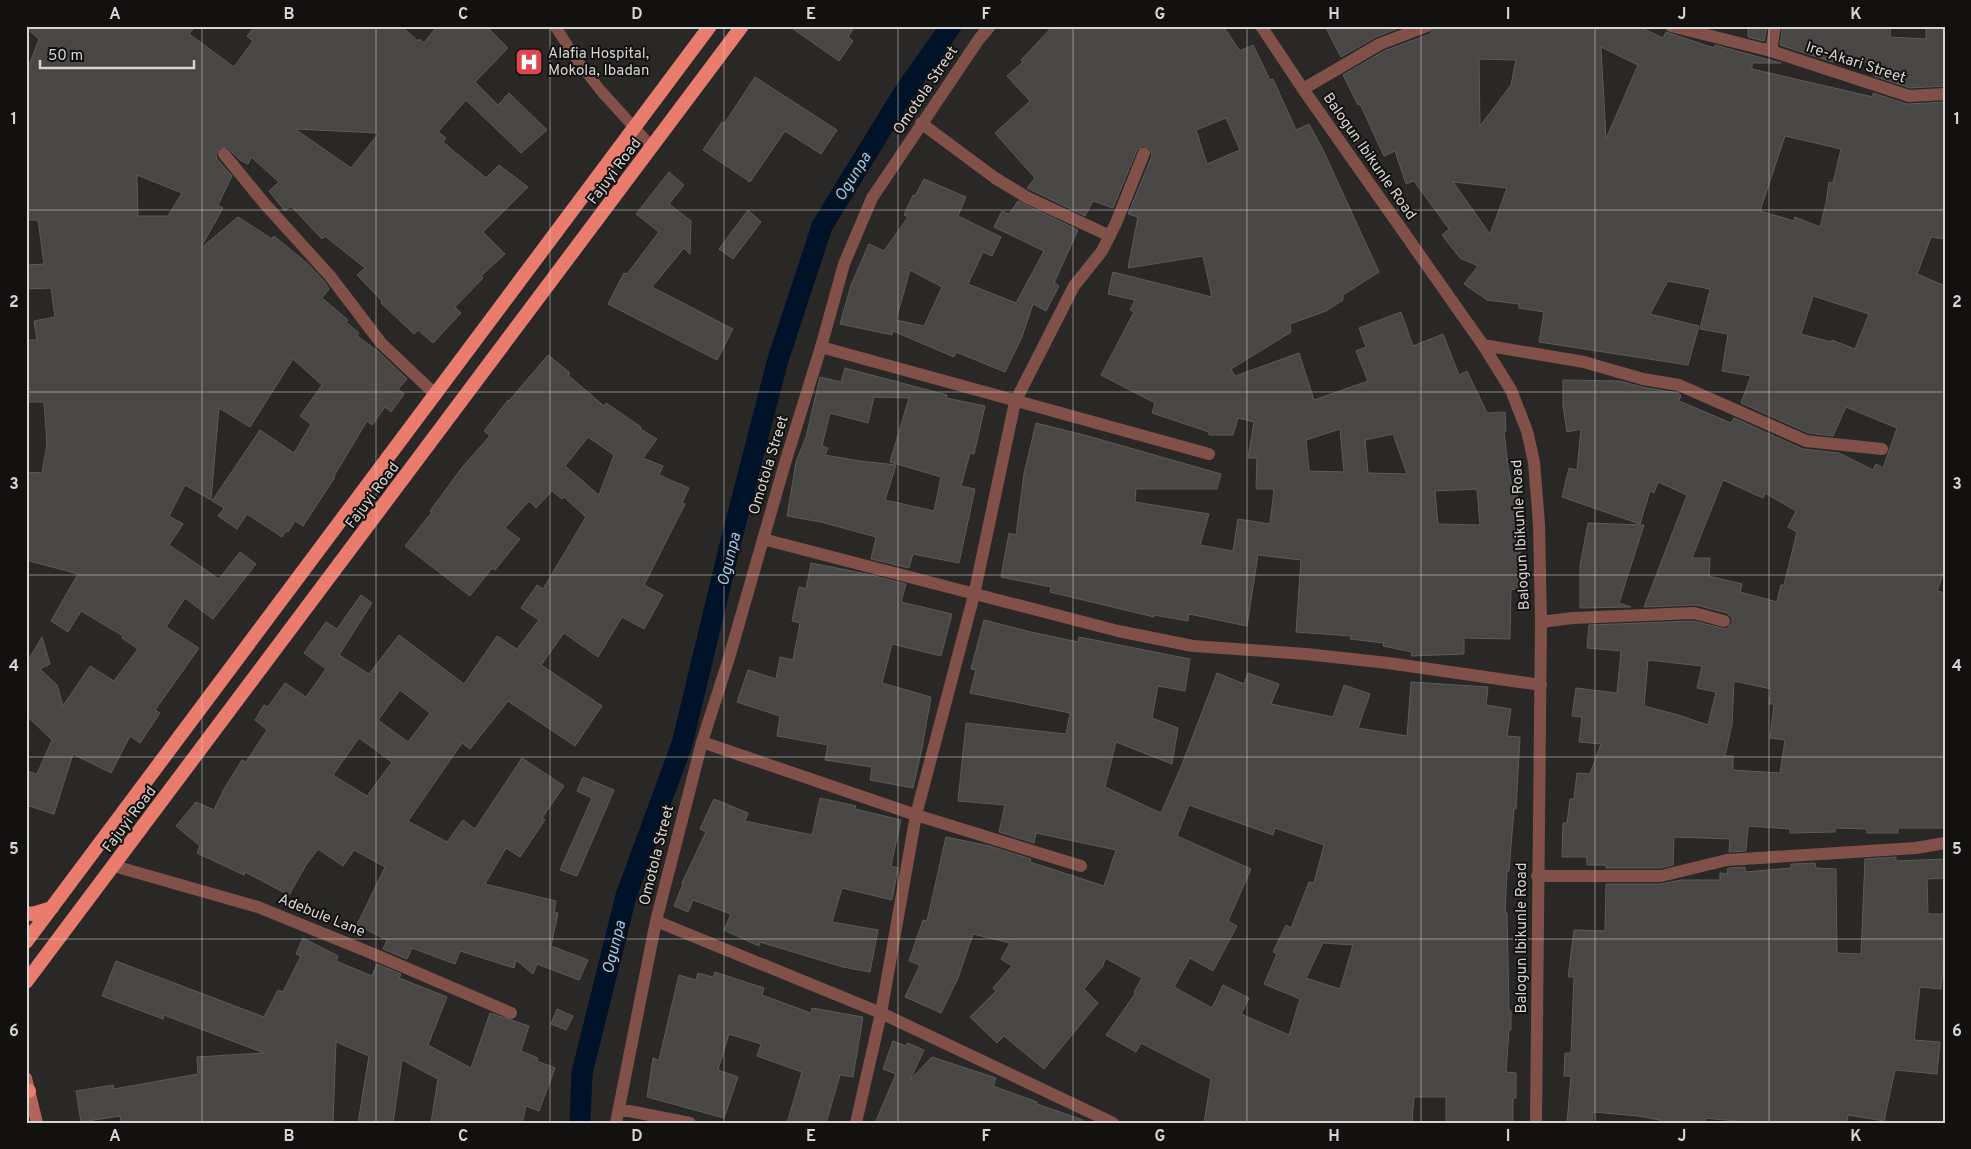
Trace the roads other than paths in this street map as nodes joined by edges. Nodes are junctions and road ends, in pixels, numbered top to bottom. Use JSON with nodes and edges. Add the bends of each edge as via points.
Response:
{"nodes":[{"id":1,"x":555,"y":26,"type":"edge"},
{"id":2,"x":710,"y":26,"type":"edge"},
{"id":3,"x":742,"y":26,"type":"edge"},
{"id":4,"x":990,"y":26,"type":"edge"},
{"id":5,"x":1260,"y":26,"type":"edge"},
{"id":6,"x":1427,"y":26,"type":"edge"},
{"id":7,"x":1670,"y":26,"type":"edge"},
{"id":8,"x":1775,"y":26,"type":"edge"},
{"id":9,"x":1771,"y":51,"type":"junction"},
{"id":10,"x":1303,"y":89,"type":"junction"},
{"id":11,"x":1945,"y":94,"type":"edge"},
{"id":12,"x":922,"y":123,"type":"junction"},
{"id":13,"x":635,"y":127,"type":"junction"},
{"id":14,"x":652,"y":147,"type":"junction"},
{"id":15,"x":1144,"y":153,"type":"dead end"},
{"id":16,"x":224,"y":154,"type":"dead end"},
{"id":17,"x":1110,"y":236,"type":"junction"},
{"id":18,"x":1483,"y":345,"type":"junction"},
{"id":19,"x":821,"y":347,"type":"junction"},
{"id":20,"x":436,"y":395,"type":"junction"},
{"id":21,"x":1015,"y":402,"type":"junction"},
{"id":22,"x":1882,"y":449,"type":"dead end"},
{"id":23,"x":1209,"y":454,"type":"dead end"},
{"id":24,"x":763,"y":539,"type":"junction"},
{"id":25,"x":974,"y":595,"type":"junction"},
{"id":26,"x":1724,"y":621,"type":"dead end"},
{"id":27,"x":1541,"y":622,"type":"junction"},
{"id":28,"x":1541,"y":685,"type":"junction"},
{"id":29,"x":702,"y":742,"type":"junction"},
{"id":30,"x":916,"y":816,"type":"junction"},
{"id":31,"x":1945,"y":843,"type":"edge"},
{"id":32,"x":114,"y":866,"type":"junction"},
{"id":33,"x":1081,"y":866,"type":"dead end"},
{"id":34,"x":1537,"y":876,"type":"junction"},
{"id":35,"x":52,"y":908,"type":"junction"},
{"id":36,"x":26,"y":913,"type":"edge"},
{"id":37,"x":656,"y":921,"type":"junction"},
{"id":38,"x":26,"y":942,"type":"edge"},
{"id":39,"x":26,"y":982,"type":"edge"},
{"id":40,"x":511,"y":1012,"type":"dead end"},
{"id":41,"x":882,"y":1013,"type":"junction"},
{"id":42,"x":27,"y":1086,"type":"edge"},
{"id":43,"x":619,"y":1108,"type":"junction"},
{"id":44,"x":37,"y":1123,"type":"edge"},
{"id":45,"x":616,"y":1123,"type":"edge"},
{"id":46,"x":690,"y":1123,"type":"edge"},
{"id":47,"x":856,"y":1123,"type":"edge"},
{"id":48,"x":1113,"y":1123,"type":"edge"},
{"id":49,"x":1536,"y":1123,"type":"edge"}],
"edges":[{"from":1,"to":13,"type":"lane","via":[[595,83]]},
{"from":2,"to":13,"type":"highway","name":"Fajuyi Road"},
{"from":3,"to":14,"type":"highway","name":"Fajuyi Road"},
{"from":4,"to":12,"type":"street","name":"Omotola Street"},
{"from":5,"to":10,"type":"street","name":"Balogun Ibikunle Road"},
{"from":6,"to":10,"type":"street","via":[[1380,44]]},
{"from":7,"to":9,"type":"street","name":"Ire-Akari Street"},
{"from":8,"to":9,"type":"street"},
{"from":9,"to":11,"type":"street","name":"Ire-Akari Street","via":[[1909,96]]},
{"from":10,"to":18,"type":"street","name":"Balogun Ibikunle Road"},
{"from":12,"to":17,"type":"street","via":[[995,178],[1028,198]]},
{"from":12,"to":19,"type":"street","name":"Omotola Street","via":[[872,198],[844,264]]},
{"from":13,"to":14,"type":"lane"},
{"from":13,"to":20,"type":"highway","name":"Fajuyi Road"},
{"from":14,"to":32,"type":"highway","name":"Fajuyi Road"},
{"from":15,"to":17,"type":"street"},
{"from":16,"to":20,"type":"street","via":[[330,276],[381,343]]},
{"from":17,"to":21,"type":"street","via":[[1074,286]]},
{"from":18,"to":22,"type":"street","via":[[1584,362],[1678,385],[1806,441]]},
{"from":18,"to":27,"type":"street","name":"Balogun Ibikunle Road","via":[[1511,390],[1527,431],[1534,462]]},
{"from":19,"to":21,"type":"street"},
{"from":19,"to":24,"type":"street","name":"Omotola Street"},
{"from":20,"to":35,"type":"highway","name":"Fajuyi Road"},
{"from":21,"to":23,"type":"street"},
{"from":21,"to":25,"type":"street"},
{"from":24,"to":25,"type":"street"},
{"from":24,"to":29,"type":"street","name":"Omotola Street"},
{"from":25,"to":28,"type":"street","via":[[1193,646],[1324,656]]},
{"from":25,"to":30,"type":"street"},
{"from":26,"to":27,"type":"street","via":[[1694,613]]},
{"from":27,"to":28,"type":"street","name":"Balogun Ibikunle Road"},
{"from":28,"to":34,"type":"street","name":"Balogun Ibikunle Road"},
{"from":29,"to":30,"type":"street"},
{"from":29,"to":37,"type":"street","name":"Omotola Street"},
{"from":30,"to":33,"type":"street"},
{"from":30,"to":41,"type":"street"},
{"from":31,"to":34,"type":"street","via":[[1906,849],[1727,860],[1660,876]]},
{"from":32,"to":39,"type":"highway","name":"Fajuyi Road"},
{"from":32,"to":40,"type":"street","name":"Adebule Lane","via":[[258,907]]},
{"from":34,"to":49,"type":"street","name":"Balogun Ibikunle Road"},
{"from":35,"to":36,"type":"highway"},
{"from":35,"to":38,"type":"highway","name":"Fajuyi Road"},
{"from":37,"to":41,"type":"street"},
{"from":37,"to":43,"type":"street","name":"Omotola Street"},
{"from":41,"to":47,"type":"street"},
{"from":41,"to":48,"type":"street"},
{"from":42,"to":44,"type":"main road"},
{"from":43,"to":45,"type":"street","name":"Omotola Street"},
{"from":43,"to":46,"type":"street"}]}
